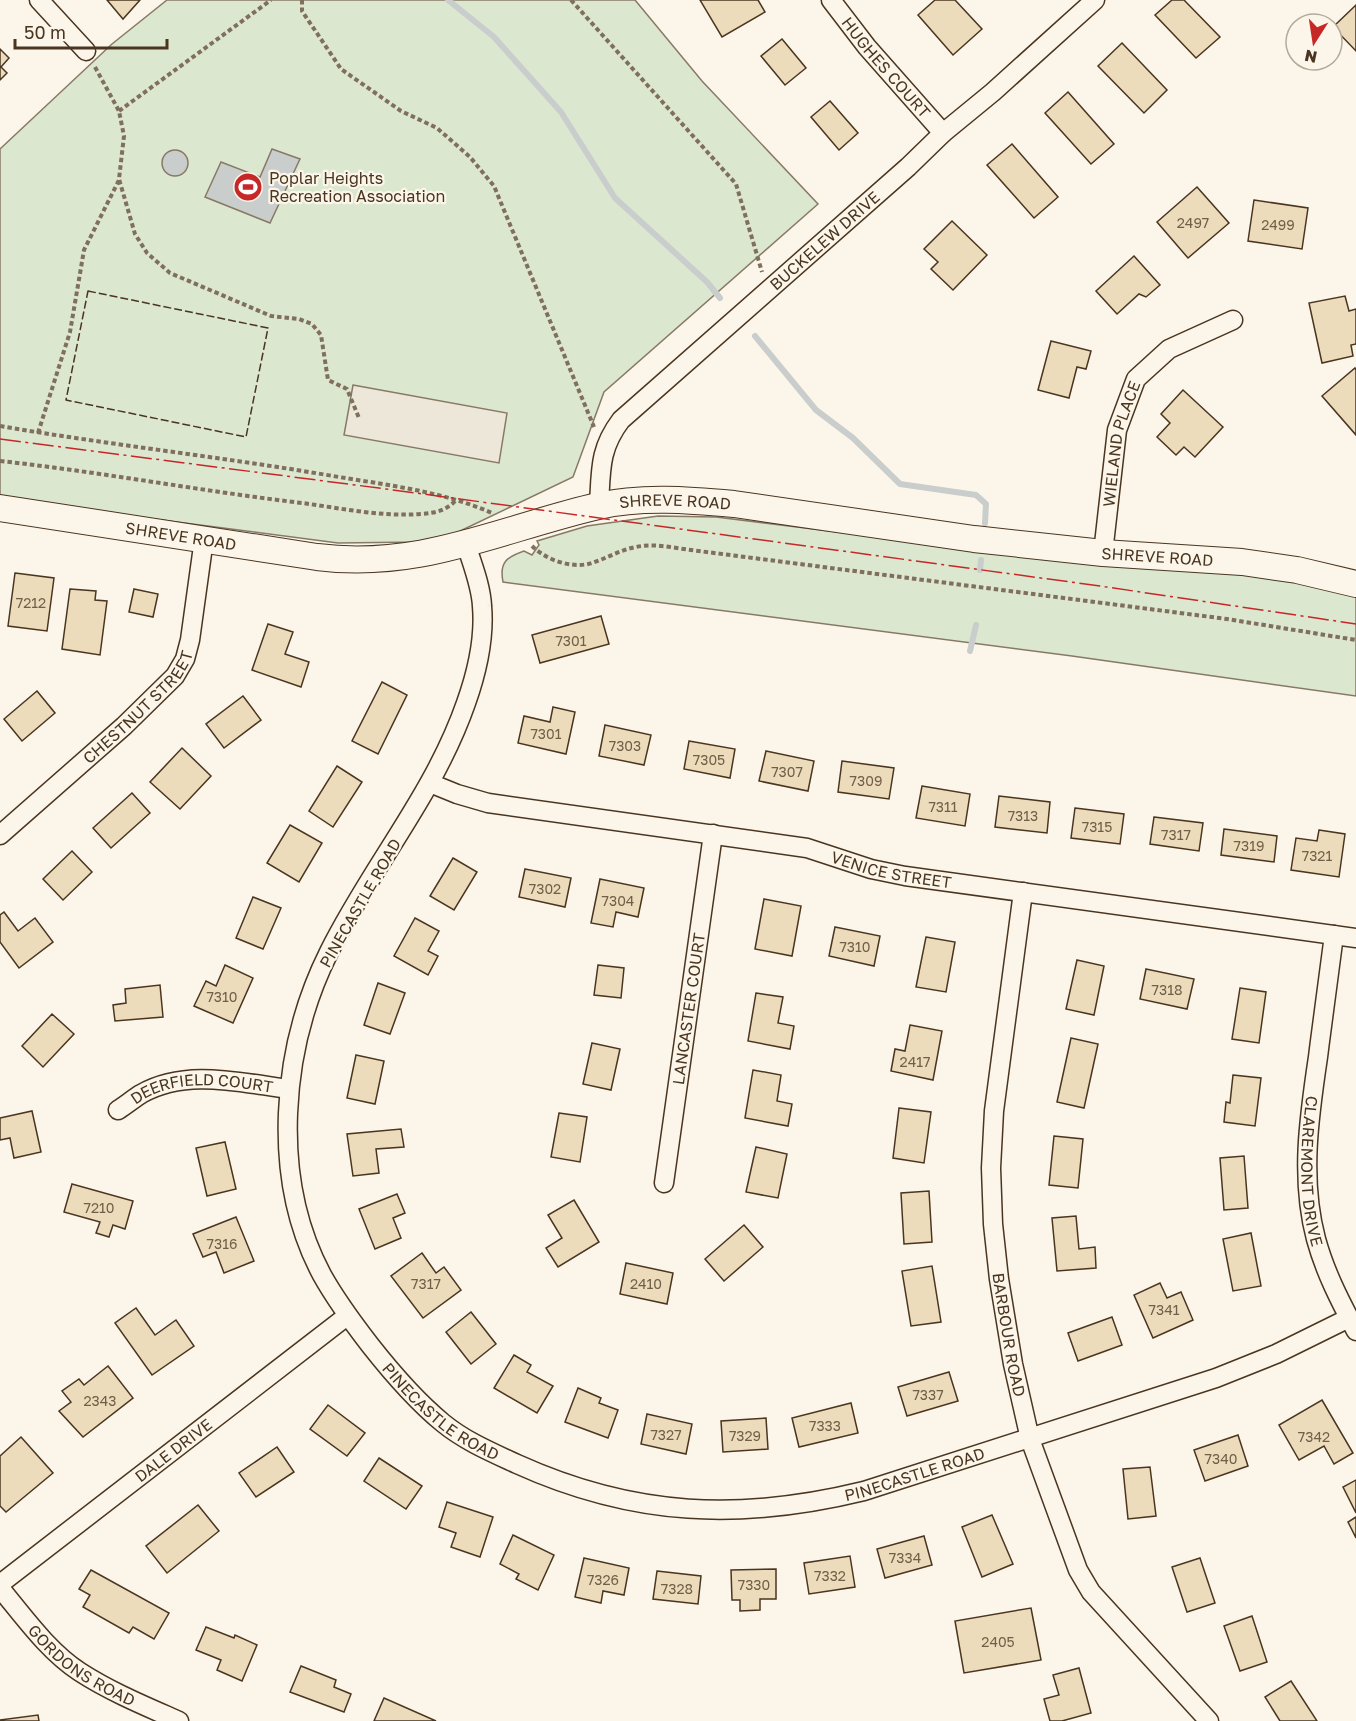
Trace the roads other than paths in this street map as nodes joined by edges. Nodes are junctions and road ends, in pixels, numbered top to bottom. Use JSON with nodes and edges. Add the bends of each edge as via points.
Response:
{"nodes":[{"id":1,"x":39,"y":0,"type":"edge"},
{"id":2,"x":831,"y":0,"type":"edge"},
{"id":3,"x":1095,"y":0,"type":"edge"},
{"id":4,"x":86,"y":51,"type":"road end"},
{"id":5,"x":943,"y":133,"type":"junction"},
{"id":6,"x":1233,"y":320,"type":"dead end"},
{"id":7,"x":599,"y":506,"type":"junction"},
{"id":8,"x":0,"y":508,"type":"edge"},
{"id":9,"x":204,"y":539,"type":"junction"},
{"id":10,"x":466,"y":544,"type":"junction"},
{"id":11,"x":1103,"y":553,"type":"junction"},
{"id":12,"x":1356,"y":584,"type":"edge"},
{"id":13,"x":430,"y":783,"type":"junction"},
{"id":14,"x":713,"y":834,"type":"junction"},
{"id":15,"x":0,"y":835,"type":"edge"},
{"id":16,"x":1023,"y":892,"type":"junction"},
{"id":17,"x":1334,"y":935,"type":"junction"},
{"id":18,"x":1356,"y":938,"type":"edge"},
{"id":19,"x":289,"y":1089,"type":"junction"},
{"id":20,"x":118,"y":1110,"type":"dead end"},
{"id":21,"x":664,"y":1183,"type":"dead end"},
{"id":22,"x":347,"y":1316,"type":"junction"},
{"id":23,"x":1353,"y":1325,"type":"edge"},
{"id":24,"x":1030,"y":1439,"type":"junction"},
{"id":25,"x":0,"y":1584,"type":"edge"},
{"id":26,"x":0,"y":1588,"type":"edge"},
{"id":27,"x":179,"y":1721,"type":"edge"},
{"id":28,"x":1209,"y":1721,"type":"edge"}],
"edges":[{"from":1,"to":4,"type":"street"},
{"from":2,"to":5,"type":"street","name":"HUGHES COURT","via":[[867,48]]},
{"from":3,"to":5,"type":"street","name":"BUCKELEW DRIVE"},
{"from":5,"to":7,"type":"street","name":"BUCKELEW DRIVE","via":[[621,420],[609,435],[604,451]]},
{"from":6,"to":11,"type":"street","name":"WIELAND PLACE","via":[[1169,349],[1136,379],[1117,430]]},
{"from":7,"to":10,"type":"main road","name":"SHREVE ROAD"},
{"from":7,"to":11,"type":"main road","name":"SHREVE ROAD","via":[[641,500],[734,504],[974,539]]},
{"from":8,"to":9,"type":"main road","name":"SHREVE ROAD"},
{"from":9,"to":10,"type":"main road","name":"SHREVE ROAD","via":[[362,561],[409,557]]},
{"from":9,"to":15,"type":"street","name":"CHESTNUT STREET","via":[[190,640],[175,676]]},
{"from":10,"to":13,"type":"street","name":"PINECASTLE ROAD","via":[[482,604],[480,655],[453,739]]},
{"from":11,"to":12,"type":"main road","name":"SHREVE ROAD","via":[[1242,562]]},
{"from":13,"to":14,"type":"street","name":"VENICE STREET","via":[[488,803]]},
{"from":13,"to":19,"type":"street","name":"PINECASTLE ROAD","via":[[328,953],[295,1053]]},
{"from":14,"to":16,"type":"street","name":"VENICE STREET","via":[[807,848],[905,876]]},
{"from":14,"to":21,"type":"street","name":"LANCASTER COURT"},
{"from":16,"to":17,"type":"street","name":"VENICE STREET"},
{"from":16,"to":24,"type":"street","name":"BARBOUR ROAD","via":[[994,1111],[991,1168],[999,1279]]},
{"from":17,"to":18,"type":"street","name":"VENICE STREET"},
{"from":17,"to":23,"type":"street","name":"CLAREMONT DRIVE","via":[[1307,1155],[1316,1237],[1328,1275]]},
{"from":19,"to":20,"type":"street","name":"DEERFIELD COURT","via":[[212,1079],[188,1080],[164,1084]]},
{"from":19,"to":22,"type":"street","name":"PINECASTLE ROAD","via":[[289,1158],[295,1198],[321,1273]]},
{"from":22,"to":24,"type":"street","name":"PINECASTLE ROAD","via":[[392,1374],[451,1429],[545,1476],[641,1503],[720,1511],[817,1503]]},
{"from":22,"to":25,"type":"street","name":"DALE DRIVE"},
{"from":23,"to":24,"type":"street","name":"PINECASTLE ROAD","via":[[1216,1378]]},
{"from":24,"to":28,"type":"street","name":"BARBOUR ROAD","via":[[1078,1570],[1091,1592]]},
{"from":26,"to":27,"type":"street","name":"GORDONS ROAD","via":[[28,1622],[78,1670]]}]}
